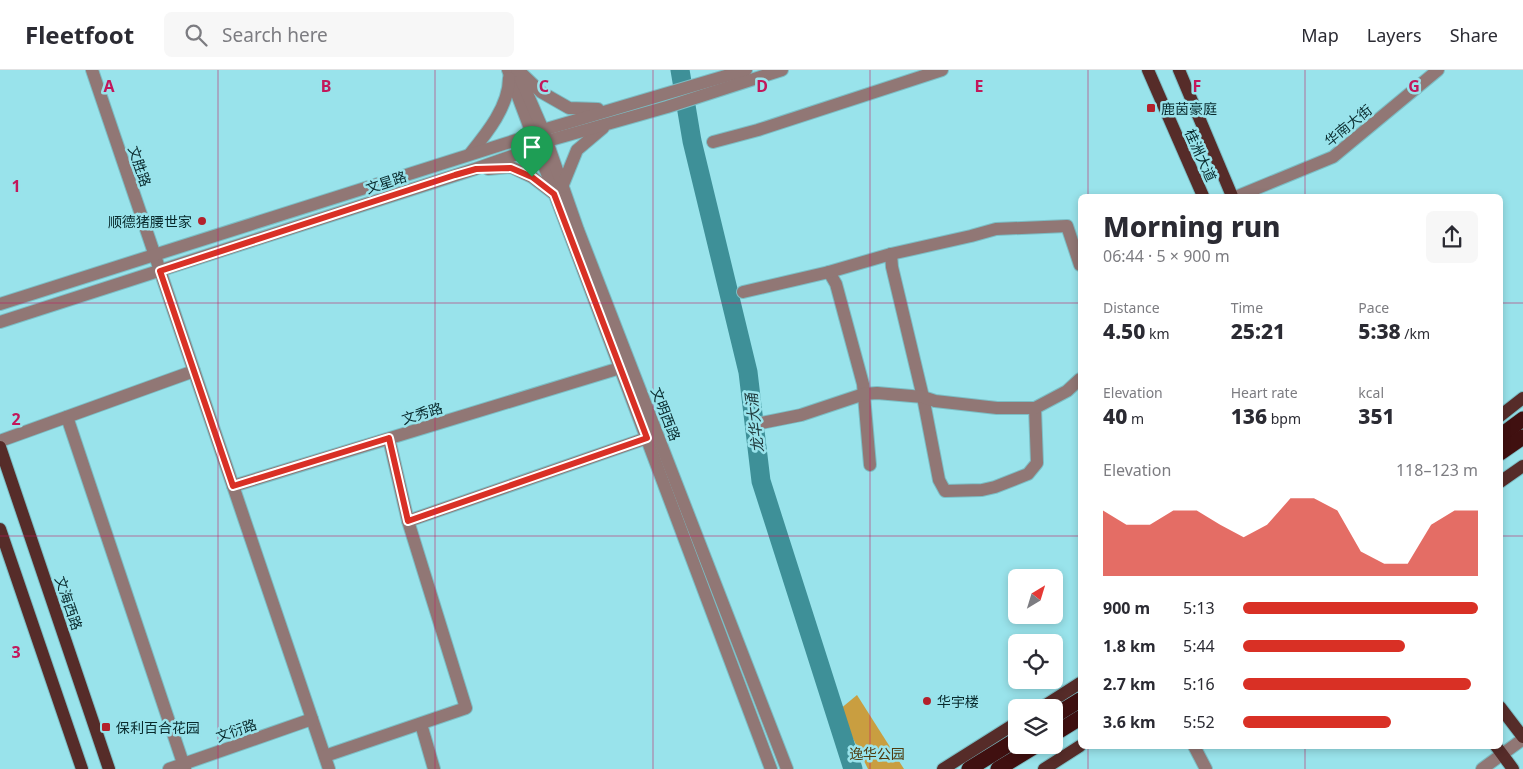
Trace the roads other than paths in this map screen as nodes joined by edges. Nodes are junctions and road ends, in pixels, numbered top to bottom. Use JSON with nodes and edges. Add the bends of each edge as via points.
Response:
{"nodes":[{"id":1,"x":92,"y":70,"type":"edge"},
{"id":2,"x":746,"y":70,"type":"edge"},
{"id":3,"x":782,"y":70,"type":"edge"},
{"id":4,"x":942,"y":70,"type":"edge"},
{"id":5,"x":1148,"y":70,"type":"edge"},
{"id":6,"x":1179,"y":70,"type":"edge"},
{"id":7,"x":1438,"y":70,"type":"edge"},
{"id":8,"x":513,"y":71,"type":"edge"},
{"id":9,"x":691,"y":93,"type":"junction"},
{"id":10,"x":678,"y":97,"type":"junction"},
{"id":11,"x":611,"y":109,"type":"junction"},
{"id":12,"x":606,"y":125,"type":"junction"},
{"id":13,"x":539,"y":138,"type":"junction"},
{"id":14,"x":713,"y":142,"type":"dead end"},
{"id":15,"x":470,"y":154,"type":"junction"},
{"id":16,"x":476,"y":169,"type":"junction"},
{"id":17,"x":558,"y":190,"type":"junction"},
{"id":18,"x":1201,"y":194,"type":"edge"},
{"id":19,"x":1231,"y":194,"type":"edge"},
{"id":20,"x":1243,"y":194,"type":"edge"},
{"id":21,"x":154,"y":254,"type":"junction"},
{"id":22,"x":891,"y":254,"type":"junction"},
{"id":23,"x":1078,"y":259,"type":"edge"},
{"id":24,"x":160,"y":271,"type":"junction"},
{"id":25,"x":829,"y":272,"type":"junction"},
{"id":26,"x":742,"y":292,"type":"dead end"},
{"id":27,"x":0,"y":304,"type":"edge"},
{"id":28,"x":0,"y":322,"type":"edge"},
{"id":29,"x":620,"y":368,"type":"junction"},
{"id":30,"x":194,"y":371,"type":"junction"},
{"id":31,"x":1078,"y":381,"type":"edge"},
{"id":32,"x":864,"y":394,"type":"junction"},
{"id":33,"x":923,"y":397,"type":"junction"},
{"id":34,"x":1523,"y":398,"type":"edge"},
{"id":35,"x":1036,"y":408,"type":"junction"},
{"id":36,"x":1503,"y":414,"type":"edge"},
{"id":37,"x":67,"y":417,"type":"junction"},
{"id":38,"x":1523,"y":419,"type":"edge"},
{"id":39,"x":761,"y":423,"type":"dead end"},
{"id":40,"x":1503,"y":434,"type":"edge"},
{"id":41,"x":1523,"y":437,"type":"edge"},
{"id":42,"x":389,"y":438,"type":"junction"},
{"id":43,"x":647,"y":438,"type":"junction"},
{"id":44,"x":0,"y":441,"type":"edge"},
{"id":45,"x":0,"y":447,"type":"edge"},
{"id":46,"x":1503,"y":451,"type":"edge"},
{"id":47,"x":870,"y":465,"type":"dead end"},
{"id":48,"x":1523,"y":466,"type":"edge"},
{"id":49,"x":1503,"y":480,"type":"edge"},
{"id":50,"x":233,"y":486,"type":"junction"},
{"id":51,"x":408,"y":521,"type":"junction"},
{"id":52,"x":0,"y":529,"type":"edge"},
{"id":53,"x":1078,"y":684,"type":"edge"},
{"id":54,"x":1055,"y":699,"type":"edge"},
{"id":55,"x":1078,"y":701,"type":"edge"},
{"id":56,"x":1063,"y":710,"type":"edge"},
{"id":57,"x":1503,"y":711,"type":"edge"},
{"id":58,"x":312,"y":719,"type":"junction"},
{"id":59,"x":1078,"y":719,"type":"edge"},
{"id":60,"x":421,"y":724,"type":"junction"},
{"id":61,"x":1008,"y":728,"type":"edge"},
{"id":62,"x":1063,"y":728,"type":"edge"},
{"id":63,"x":1523,"y":738,"type":"edge"},
{"id":64,"x":1008,"y":745,"type":"edge"},
{"id":65,"x":1078,"y":747,"type":"edge"},
{"id":66,"x":1196,"y":749,"type":"edge"},
{"id":67,"x":1503,"y":749,"type":"edge"},
{"id":68,"x":1499,"y":751,"type":"edge"},
{"id":69,"x":1022,"y":754,"type":"edge"},
{"id":70,"x":325,"y":756,"type":"junction"},
{"id":71,"x":184,"y":766,"type":"edge"},
{"id":72,"x":82,"y":769,"type":"edge"},
{"id":73,"x":109,"y":769,"type":"edge"},
{"id":74,"x":169,"y":769,"type":"edge"},
{"id":75,"x":329,"y":769,"type":"edge"},
{"id":76,"x":434,"y":769,"type":"edge"},
{"id":77,"x":771,"y":769,"type":"edge"},
{"id":78,"x":787,"y":769,"type":"edge"},
{"id":79,"x":943,"y":769,"type":"edge"},
{"id":80,"x":969,"y":769,"type":"edge"},
{"id":81,"x":998,"y":769,"type":"edge"},
{"id":82,"x":1044,"y":769,"type":"edge"},
{"id":83,"x":1206,"y":769,"type":"edge"},
{"id":84,"x":1482,"y":769,"type":"edge"},
{"id":85,"x":1513,"y":769,"type":"edge"}],
"edges":[{"from":1,"to":21,"type":"street","name":"文胜路"},
{"from":2,"to":9,"type":"street"},
{"from":3,"to":9,"type":"street","name":"文星路"},
{"from":4,"to":14,"type":"street"},
{"from":5,"to":18,"type":"main road","name":"桂洲大道"},
{"from":6,"to":19,"type":"main road","name":"桂洲大道"},
{"from":7,"to":20,"type":"street","name":"华南大街","via":[[1333,157]]},
{"from":8,"to":11,"type":"street","via":[[569,108]]},
{"from":8,"to":13,"type":"street","name":"文明西路"},
{"from":8,"to":15,"type":"street","via":[[490,128]]},
{"from":9,"to":10,"type":"street","name":"文星路"},
{"from":10,"to":11,"type":"street","name":"文星路"},
{"from":10,"to":12,"type":"street","name":"文星路"},
{"from":11,"to":13,"type":"street","name":"文星路"},
{"from":12,"to":13,"type":"street","name":"文星路"},
{"from":12,"to":17,"type":"street","via":[[577,150]]},
{"from":13,"to":15,"type":"street","name":"文星路"},
{"from":13,"to":16,"type":"street","name":"文星路"},
{"from":13,"to":17,"type":"street","name":"文明西路"},
{"from":15,"to":21,"type":"street","name":"文星路"},
{"from":16,"to":17,"type":"street","via":[[511,168]]},
{"from":16,"to":24,"type":"street","name":"文星路"},
{"from":17,"to":29,"type":"street","name":"文明西路"},
{"from":17,"to":78,"type":"street","name":"文明西路"},
{"from":21,"to":24,"type":"street","name":"文胜路"},
{"from":21,"to":27,"type":"street","name":"文星路"},
{"from":22,"to":23,"type":"street","via":[[996,228],[1067,226]]},
{"from":22,"to":25,"type":"street"},
{"from":22,"to":33,"type":"street"},
{"from":24,"to":28,"type":"street","name":"文星路"},
{"from":24,"to":30,"type":"street","name":"文胜路"},
{"from":25,"to":26,"type":"street"},
{"from":25,"to":32,"type":"street","via":[[836,284]]},
{"from":29,"to":42,"type":"street","name":"文秀路"},
{"from":29,"to":43,"type":"street","name":"文明西路"},
{"from":30,"to":37,"type":"street"},
{"from":30,"to":50,"type":"street","name":"文胜路"},
{"from":31,"to":35,"type":"street","via":[[1067,391]]},
{"from":32,"to":33,"type":"street"},
{"from":32,"to":39,"type":"street","via":[[801,415]]},
{"from":32,"to":47,"type":"street"},
{"from":33,"to":35,"type":"street","via":[[997,408]]},
{"from":33,"to":35,"type":"street","via":[[938,480],[945,491],[982,490],[1028,474],[1037,463]]},
{"from":34,"to":36,"type":"main road"},
{"from":37,"to":44,"type":"street"},
{"from":37,"to":71,"type":"street"},
{"from":38,"to":40,"type":"highway"},
{"from":41,"to":46,"type":"highway"},
{"from":42,"to":50,"type":"street","name":"文秀路"},
{"from":42,"to":51,"type":"street"},
{"from":43,"to":51,"type":"street"},
{"from":43,"to":77,"type":"street","name":"文明西路"},
{"from":45,"to":73,"type":"main road","name":"文海西路"},
{"from":48,"to":49,"type":"main road"},
{"from":50,"to":58,"type":"street","name":"文胜路"},
{"from":51,"to":60,"type":"street","via":[[466,708]]},
{"from":52,"to":72,"type":"main road"},
{"from":53,"to":54,"type":"main road"},
{"from":55,"to":56,"type":"highway"},
{"from":57,"to":63,"type":"main road"},
{"from":58,"to":70,"type":"street","name":"文胜路"},
{"from":58,"to":71,"type":"street","name":"文衍路"},
{"from":59,"to":62,"type":"highway"},
{"from":60,"to":70,"type":"street"},
{"from":60,"to":76,"type":"street"},
{"from":61,"to":79,"type":"main road"},
{"from":63,"to":67,"type":"street"},
{"from":64,"to":80,"type":"highway"},
{"from":65,"to":82,"type":"main road"},
{"from":66,"to":83,"type":"street"},
{"from":68,"to":84,"type":"street"},
{"from":68,"to":85,"type":"main road"},
{"from":69,"to":81,"type":"highway"},
{"from":70,"to":75,"type":"street","name":"文胜路"},
{"from":71,"to":74,"type":"street","name":"文衍路"}]}
